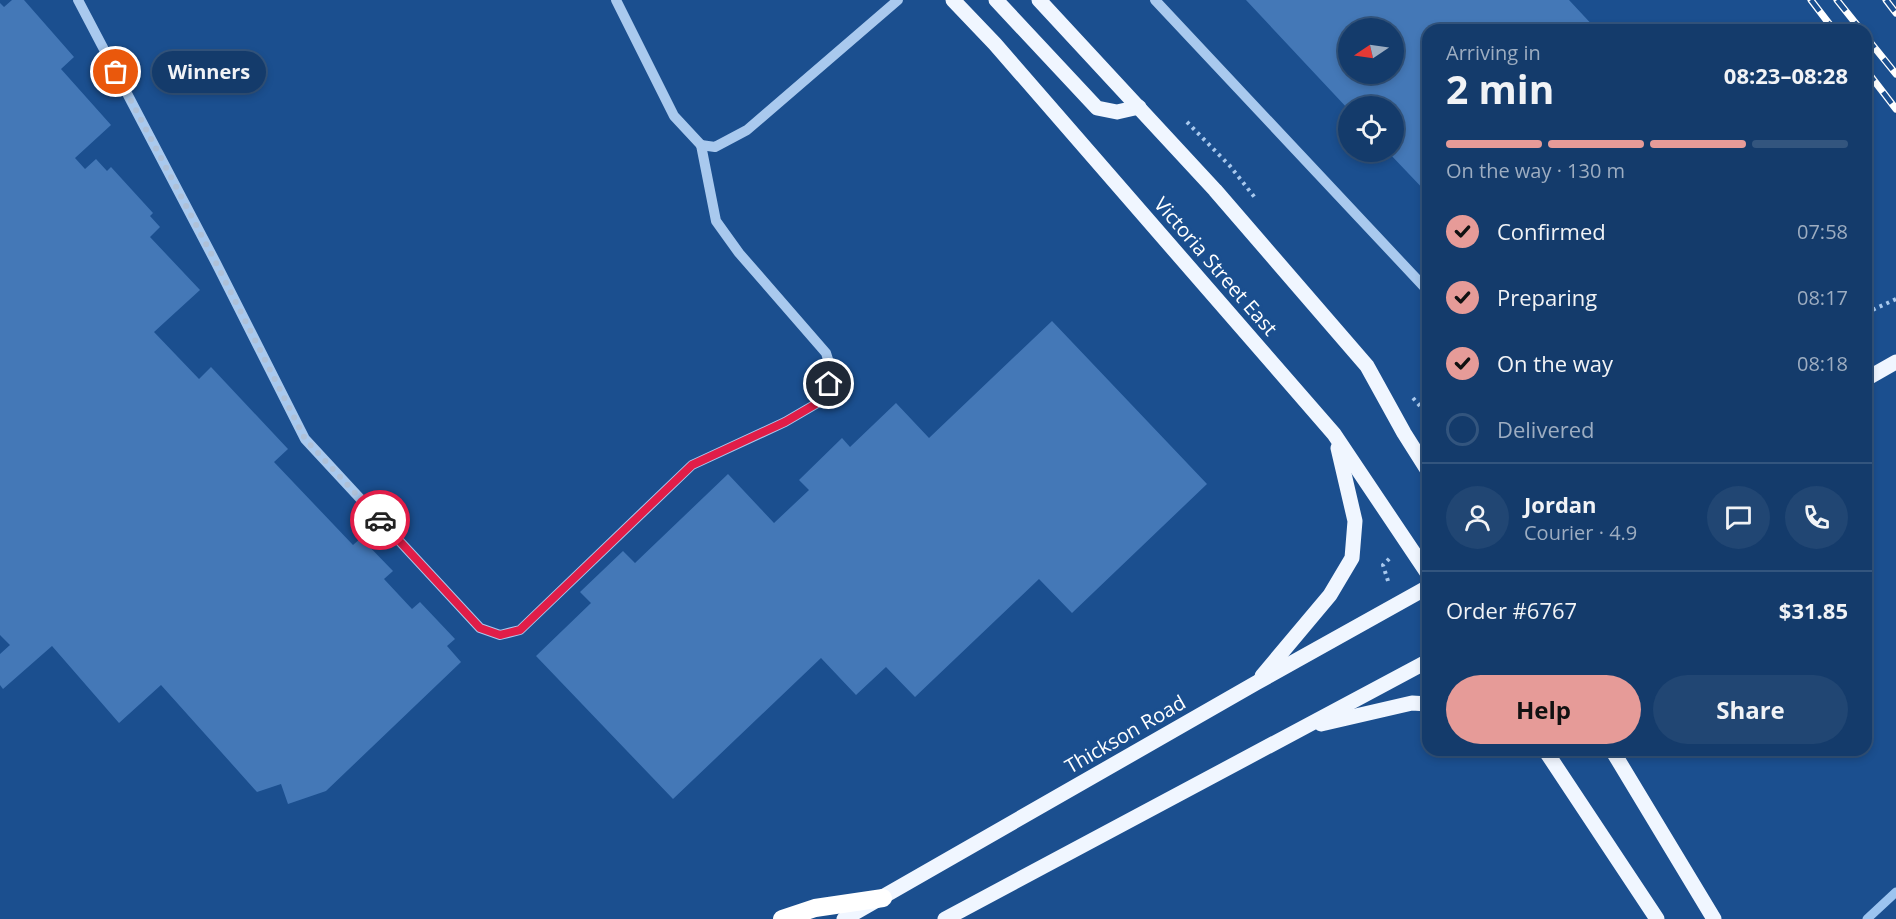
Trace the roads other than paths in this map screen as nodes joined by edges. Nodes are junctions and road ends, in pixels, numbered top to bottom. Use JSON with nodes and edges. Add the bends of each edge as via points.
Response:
{"nodes":[{"id":1,"x":78,"y":0,"type":"edge"},
{"id":2,"x":616,"y":0,"type":"edge"},
{"id":3,"x":898,"y":0,"type":"edge"},
{"id":4,"x":953,"y":0,"type":"edge"},
{"id":5,"x":996,"y":0,"type":"edge"},
{"id":6,"x":1040,"y":0,"type":"edge"},
{"id":7,"x":1155,"y":0,"type":"edge"},
{"id":8,"x":1139,"y":107,"type":"junction"},
{"id":9,"x":701,"y":145,"type":"junction"},
{"id":10,"x":1422,"y":285,"type":"edge"},
{"id":11,"x":1896,"y":362,"type":"edge"},
{"id":12,"x":1872,"y":376,"type":"edge"},
{"id":13,"x":1334,"y":434,"type":"junction"},
{"id":14,"x":1404,"y":434,"type":"junction"},
{"id":15,"x":1422,"y":448,"type":"edge"},
{"id":16,"x":1422,"y":462,"type":"edge"},
{"id":17,"x":1422,"y":565,"type":"edge"},
{"id":18,"x":1422,"y":590,"type":"edge"},
{"id":19,"x":1422,"y":664,"type":"edge"},
{"id":20,"x":1256,"y":683,"type":"junction"},
{"id":21,"x":1422,"y":704,"type":"edge"},
{"id":22,"x":1301,"y":729,"type":"junction"},
{"id":23,"x":1544,"y":756,"type":"edge"},
{"id":24,"x":1549,"y":756,"type":"edge"},
{"id":25,"x":1617,"y":756,"type":"edge"},
{"id":26,"x":1556,"y":766,"type":"junction"},
{"id":27,"x":883,"y":898,"type":"junction"},
{"id":28,"x":782,"y":919,"type":"edge"},
{"id":29,"x":844,"y":919,"type":"edge"},
{"id":30,"x":945,"y":919,"type":"edge"},
{"id":31,"x":1657,"y":919,"type":"edge"},
{"id":32,"x":1714,"y":919,"type":"edge"}],
"edges":[{"from":1,"to":9,"type":"lane","via":[[305,439],[480,628],[500,635],[520,630],[692,465],[821,401],[829,384],[831,369],[826,353],[716,221]]},
{"from":2,"to":9,"type":"lane","via":[[674,116]]},
{"from":3,"to":9,"type":"lane","via":[[747,129],[715,147]]},
{"from":4,"to":13,"type":"main road","name":"Victoria Street East"},
{"from":5,"to":8,"type":"main road","via":[[1097,108],[1117,112]]},
{"from":6,"to":8,"type":"main road"},
{"from":7,"to":10,"type":"lane"},
{"from":8,"to":14,"type":"main road","via":[[1367,366]]},
{"from":11,"to":12,"type":"main road"},
{"from":13,"to":17,"type":"main road","name":"Victoria Street East"},
{"from":13,"to":20,"type":"main road","via":[[1355,521],[1352,558],[1330,595]]},
{"from":14,"to":15,"type":"main road"},
{"from":14,"to":16,"type":"main road"},
{"from":18,"to":20,"type":"main road","name":"Thickson Road"},
{"from":19,"to":22,"type":"main road"},
{"from":20,"to":27,"type":"main road","name":"Thickson Road"},
{"from":21,"to":22,"type":"main road"},
{"from":22,"to":30,"type":"main road"},
{"from":23,"to":26,"type":"main road"},
{"from":24,"to":26,"type":"main road"},
{"from":25,"to":32,"type":"main road"},
{"from":26,"to":31,"type":"main road"},
{"from":27,"to":28,"type":"highway","via":[[815,908]]},
{"from":27,"to":29,"type":"main road","name":"Thickson Road"}]}
